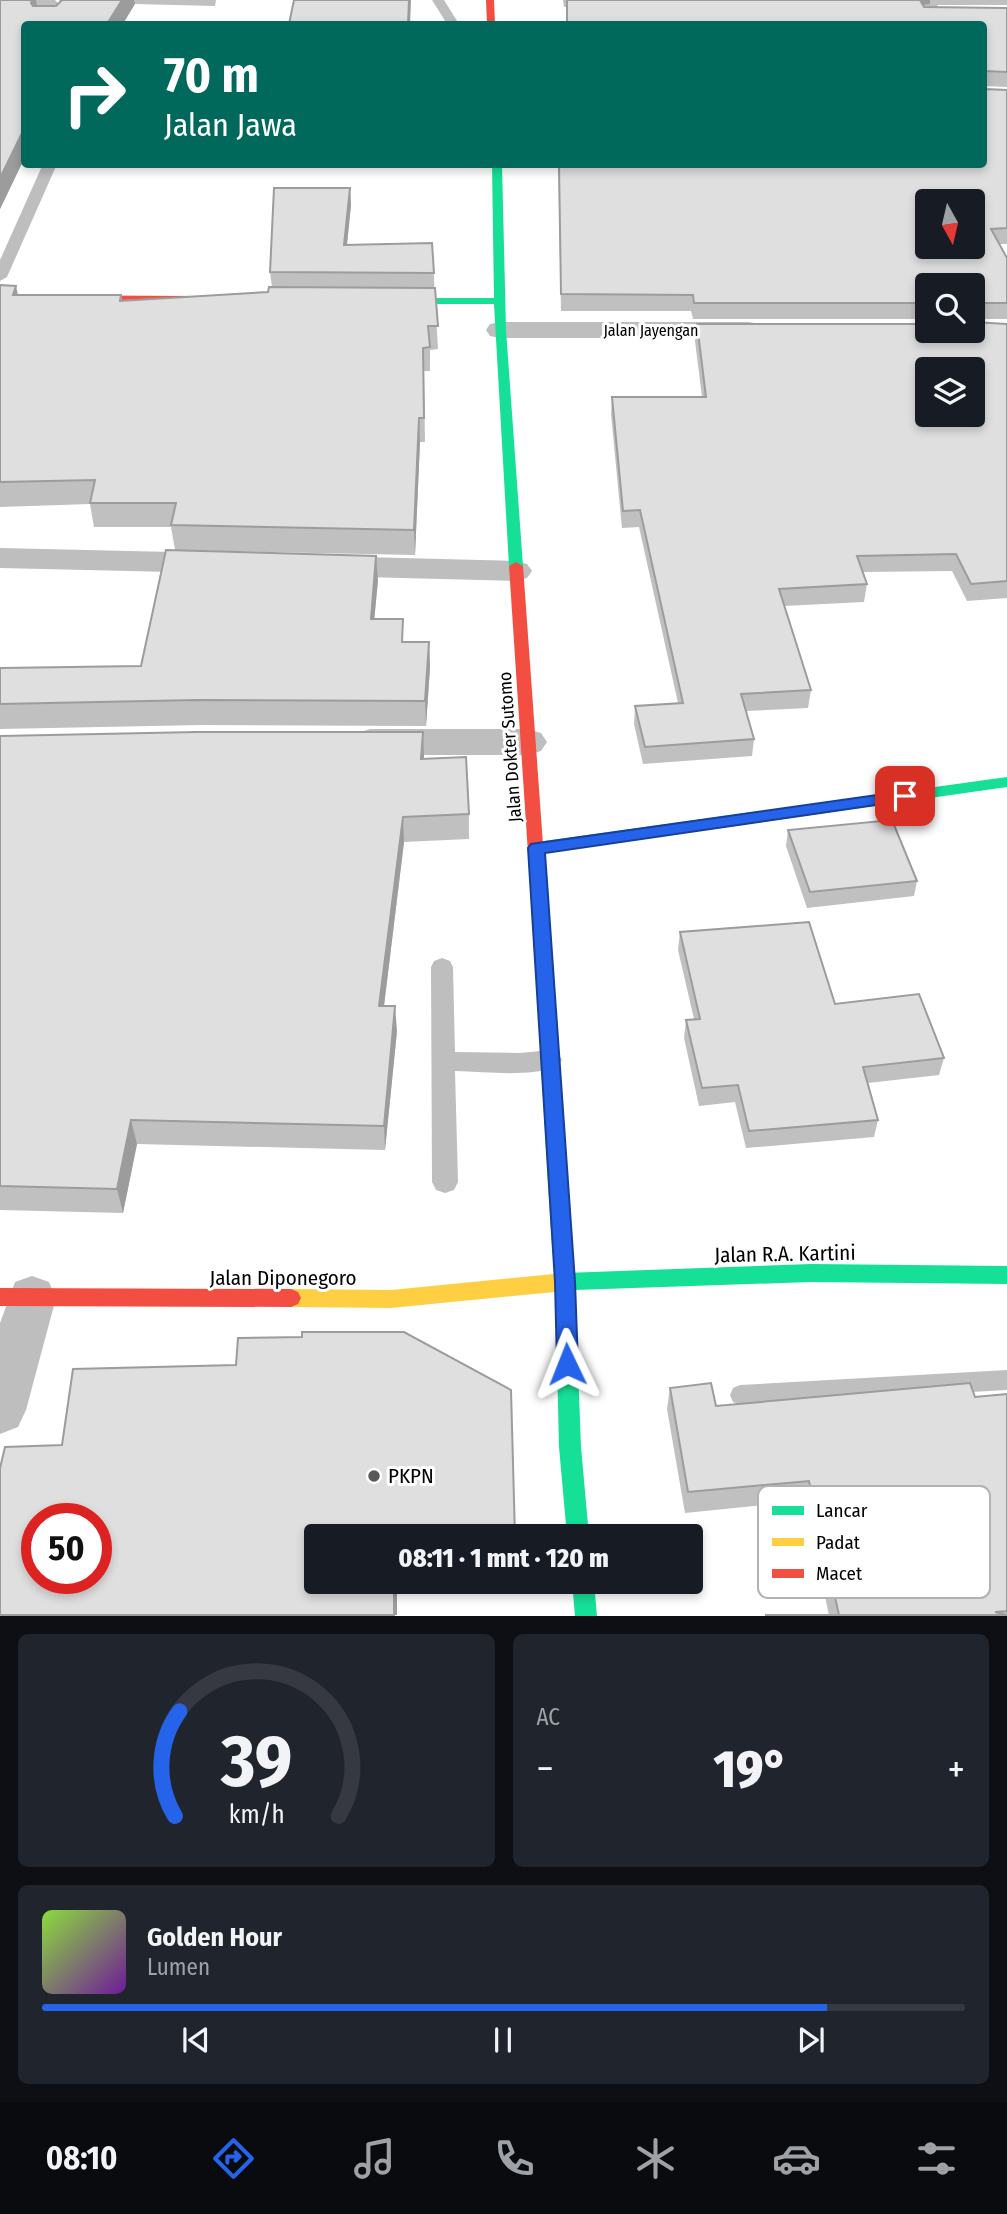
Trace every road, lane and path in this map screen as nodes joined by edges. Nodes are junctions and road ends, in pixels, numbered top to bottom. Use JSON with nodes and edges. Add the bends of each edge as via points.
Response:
{"nodes":[{"id":1,"x":34,"y":0,"type":"edge"},
{"id":2,"x":438,"y":0,"type":"edge"},
{"id":3,"x":490,"y":0,"type":"edge"},
{"id":4,"x":930,"y":13,"type":"edge"},
{"id":5,"x":956,"y":13,"type":"edge"},
{"id":6,"x":50,"y":21,"type":"edge"},
{"id":7,"x":451,"y":21,"type":"edge"},
{"id":8,"x":491,"y":21,"type":"edge"},
{"id":9,"x":48,"y":168,"type":"edge"},
{"id":10,"x":497,"y":168,"type":"edge"},
{"id":11,"x":0,"y":277,"type":"edge"},
{"id":12,"x":0,"y":298,"type":"edge"},
{"id":13,"x":222,"y":299,"type":"edge"},
{"id":14,"x":374,"y":301,"type":"edge"},
{"id":15,"x":499,"y":316,"type":"junction"},
{"id":16,"x":776,"y":330,"type":"edge"},
{"id":17,"x":0,"y":558,"type":"edge"},
{"id":18,"x":250,"y":564,"type":"edge"},
{"id":19,"x":292,"y":565,"type":"edge"},
{"id":20,"x":515,"y":571,"type":"junction"},
{"id":21,"x":337,"y":742,"type":"edge"},
{"id":22,"x":528,"y":742,"type":"junction"},
{"id":23,"x":1007,"y":782,"type":"edge"},
{"id":24,"x":537,"y":848,"type":"junction"},
{"id":25,"x":442,"y":967,"type":"dead end"},
{"id":26,"x":550,"y":1060,"type":"junction"},
{"id":27,"x":444,"y":1061,"type":"junction"},
{"id":28,"x":444,"y":1182,"type":"dead end"},
{"id":29,"x":1007,"y":1275,"type":"edge"},
{"id":30,"x":565,"y":1282,"type":"junction"},
{"id":31,"x":16,"y":1298,"type":"edge"},
{"id":32,"x":0,"y":1410,"type":"edge"},
{"id":33,"x":578,"y":1524,"type":"edge"},
{"id":34,"x":584,"y":1594,"type":"edge"},
{"id":35,"x":586,"y":1615,"type":"edge"}],
"edges":[{"from":1,"to":6,"type":"street","via":[[52,8]]},
{"from":2,"to":7,"type":"lane"},
{"from":3,"to":8,"type":"main road"},
{"from":4,"to":5,"type":"street"},
{"from":9,"to":11,"type":"lane"},
{"from":10,"to":15,"type":"main road","name":"Jalan Dokter Sutomo"},
{"from":12,"to":13,"type":"main road"},
{"from":14,"to":15,"type":"main road"},
{"from":15,"to":16,"type":"street","name":"Jalan Jayengan"},
{"from":15,"to":20,"type":"main road","name":"Jalan Dokter Sutomo"},
{"from":17,"to":18,"type":"street"},
{"from":19,"to":20,"type":"street"},
{"from":20,"to":22,"type":"main road","name":"Jalan Dokter Sutomo"},
{"from":21,"to":22,"type":"street"},
{"from":22,"to":24,"type":"main road","name":"Jalan Dokter Sutomo"},
{"from":23,"to":24,"type":"main road"},
{"from":24,"to":26,"type":"main road","name":"Jalan Dokter Sutomo"},
{"from":25,"to":27,"type":"lane"},
{"from":26,"to":27,"type":"lane"},
{"from":26,"to":30,"type":"main road","name":"Jalan Dokter Sutomo"},
{"from":27,"to":28,"type":"lane"},
{"from":29,"to":30,"type":"main road","name":"Jalan R.A. Kartini","via":[[811,1273]]},
{"from":30,"to":31,"type":"main road","name":"Jalan Diponegoro","via":[[391,1299]]},
{"from":30,"to":33,"type":"main road","name":"Jalan Dokter Sutomo","via":[[570,1447]]},
{"from":31,"to":32,"type":"street"},
{"from":34,"to":35,"type":"main road"}]}
